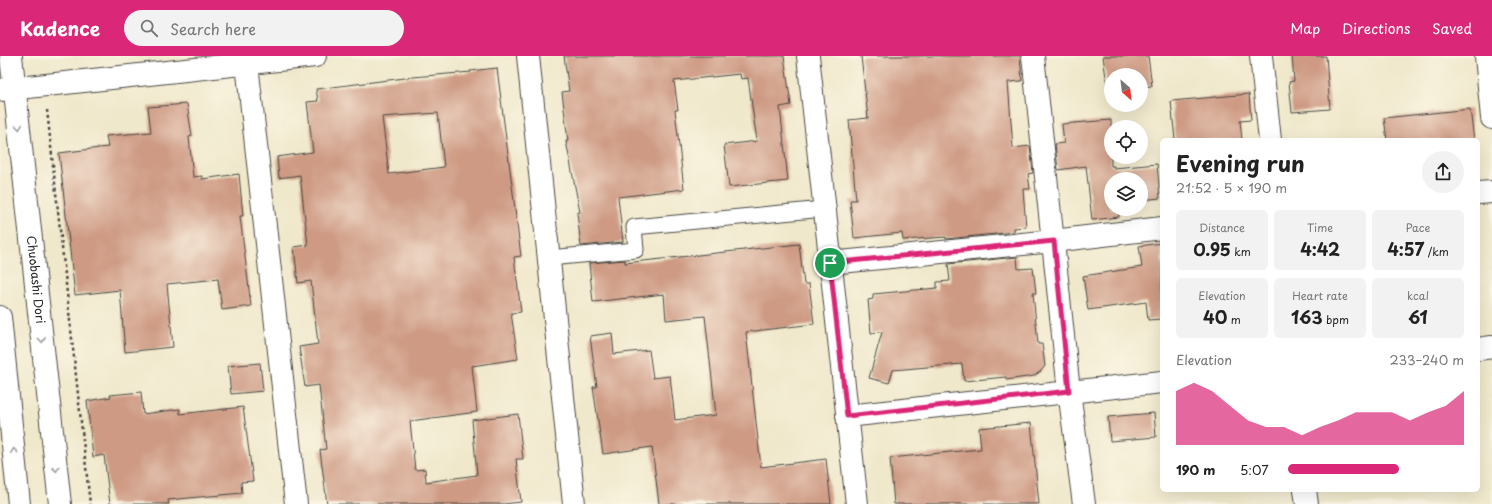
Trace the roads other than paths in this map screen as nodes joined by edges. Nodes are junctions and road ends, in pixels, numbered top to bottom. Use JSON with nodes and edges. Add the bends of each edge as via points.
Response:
{"nodes":[{"id":1,"x":11,"y":56,"type":"edge"},
{"id":2,"x":315,"y":56,"type":"edge"},
{"id":3,"x":528,"y":56,"type":"edge"},
{"id":4,"x":808,"y":56,"type":"edge"},
{"id":5,"x":1033,"y":56,"type":"edge"},
{"id":6,"x":1261,"y":56,"type":"edge"},
{"id":7,"x":1486,"y":56,"type":"edge"},
{"id":8,"x":247,"y":64,"type":"junction"},
{"id":9,"x":8,"y":89,"type":"edge"},
{"id":10,"x":1492,"y":118,"type":"edge"},
{"id":11,"x":1270,"y":138,"type":"edge"},
{"id":12,"x":1492,"y":192,"type":"edge"},
{"id":13,"x":1480,"y":193,"type":"edge"},
{"id":14,"x":824,"y":209,"type":"junction"},
{"id":15,"x":1160,"y":228,"type":"edge"},
{"id":16,"x":1054,"y":241,"type":"junction"},
{"id":17,"x":549,"y":258,"type":"junction"},
{"id":18,"x":830,"y":263,"type":"junction"},
{"id":19,"x":0,"y":317,"type":"edge"},
{"id":20,"x":1492,"y":347,"type":"edge"},
{"id":21,"x":1480,"y":349,"type":"edge"},
{"id":22,"x":1160,"y":382,"type":"edge"},
{"id":23,"x":1069,"y":391,"type":"junction"},
{"id":24,"x":847,"y":416,"type":"junction"},
{"id":25,"x":1305,"y":492,"type":"edge"},
{"id":26,"x":19,"y":504,"type":"edge"},
{"id":27,"x":60,"y":504,"type":"edge"},
{"id":28,"x":296,"y":504,"type":"edge"},
{"id":29,"x":574,"y":504,"type":"edge"},
{"id":30,"x":857,"y":504,"type":"edge"},
{"id":31,"x":1084,"y":504,"type":"edge"},
{"id":32,"x":1307,"y":504,"type":"edge"}],
"edges":[{"from":1,"to":9,"type":"street","name":"Chuobashi Dori"},
{"from":2,"to":8,"type":"street"},
{"from":3,"to":17,"type":"street"},
{"from":4,"to":14,"type":"street"},
{"from":5,"to":16,"type":"street"},
{"from":6,"to":11,"type":"street"},
{"from":7,"to":10,"type":"street"},
{"from":8,"to":9,"type":"street"},
{"from":8,"to":28,"type":"street"},
{"from":9,"to":27,"type":"street","name":"Chuobashi Dori","one_way":true},
{"from":12,"to":13,"type":"street"},
{"from":14,"to":17,"type":"lane","via":[[634,227],[636,250]]},
{"from":14,"to":18,"type":"street"},
{"from":15,"to":16,"type":"street"},
{"from":16,"to":18,"type":"street"},
{"from":16,"to":23,"type":"street"},
{"from":17,"to":29,"type":"street"},
{"from":18,"to":24,"type":"street"},
{"from":26,"to":19,"type":"street","one_way":true},
{"from":20,"to":21,"type":"street"},
{"from":22,"to":23,"type":"street"},
{"from":23,"to":24,"type":"street"},
{"from":23,"to":31,"type":"street"},
{"from":24,"to":30,"type":"street"},
{"from":25,"to":32,"type":"street"}]}
